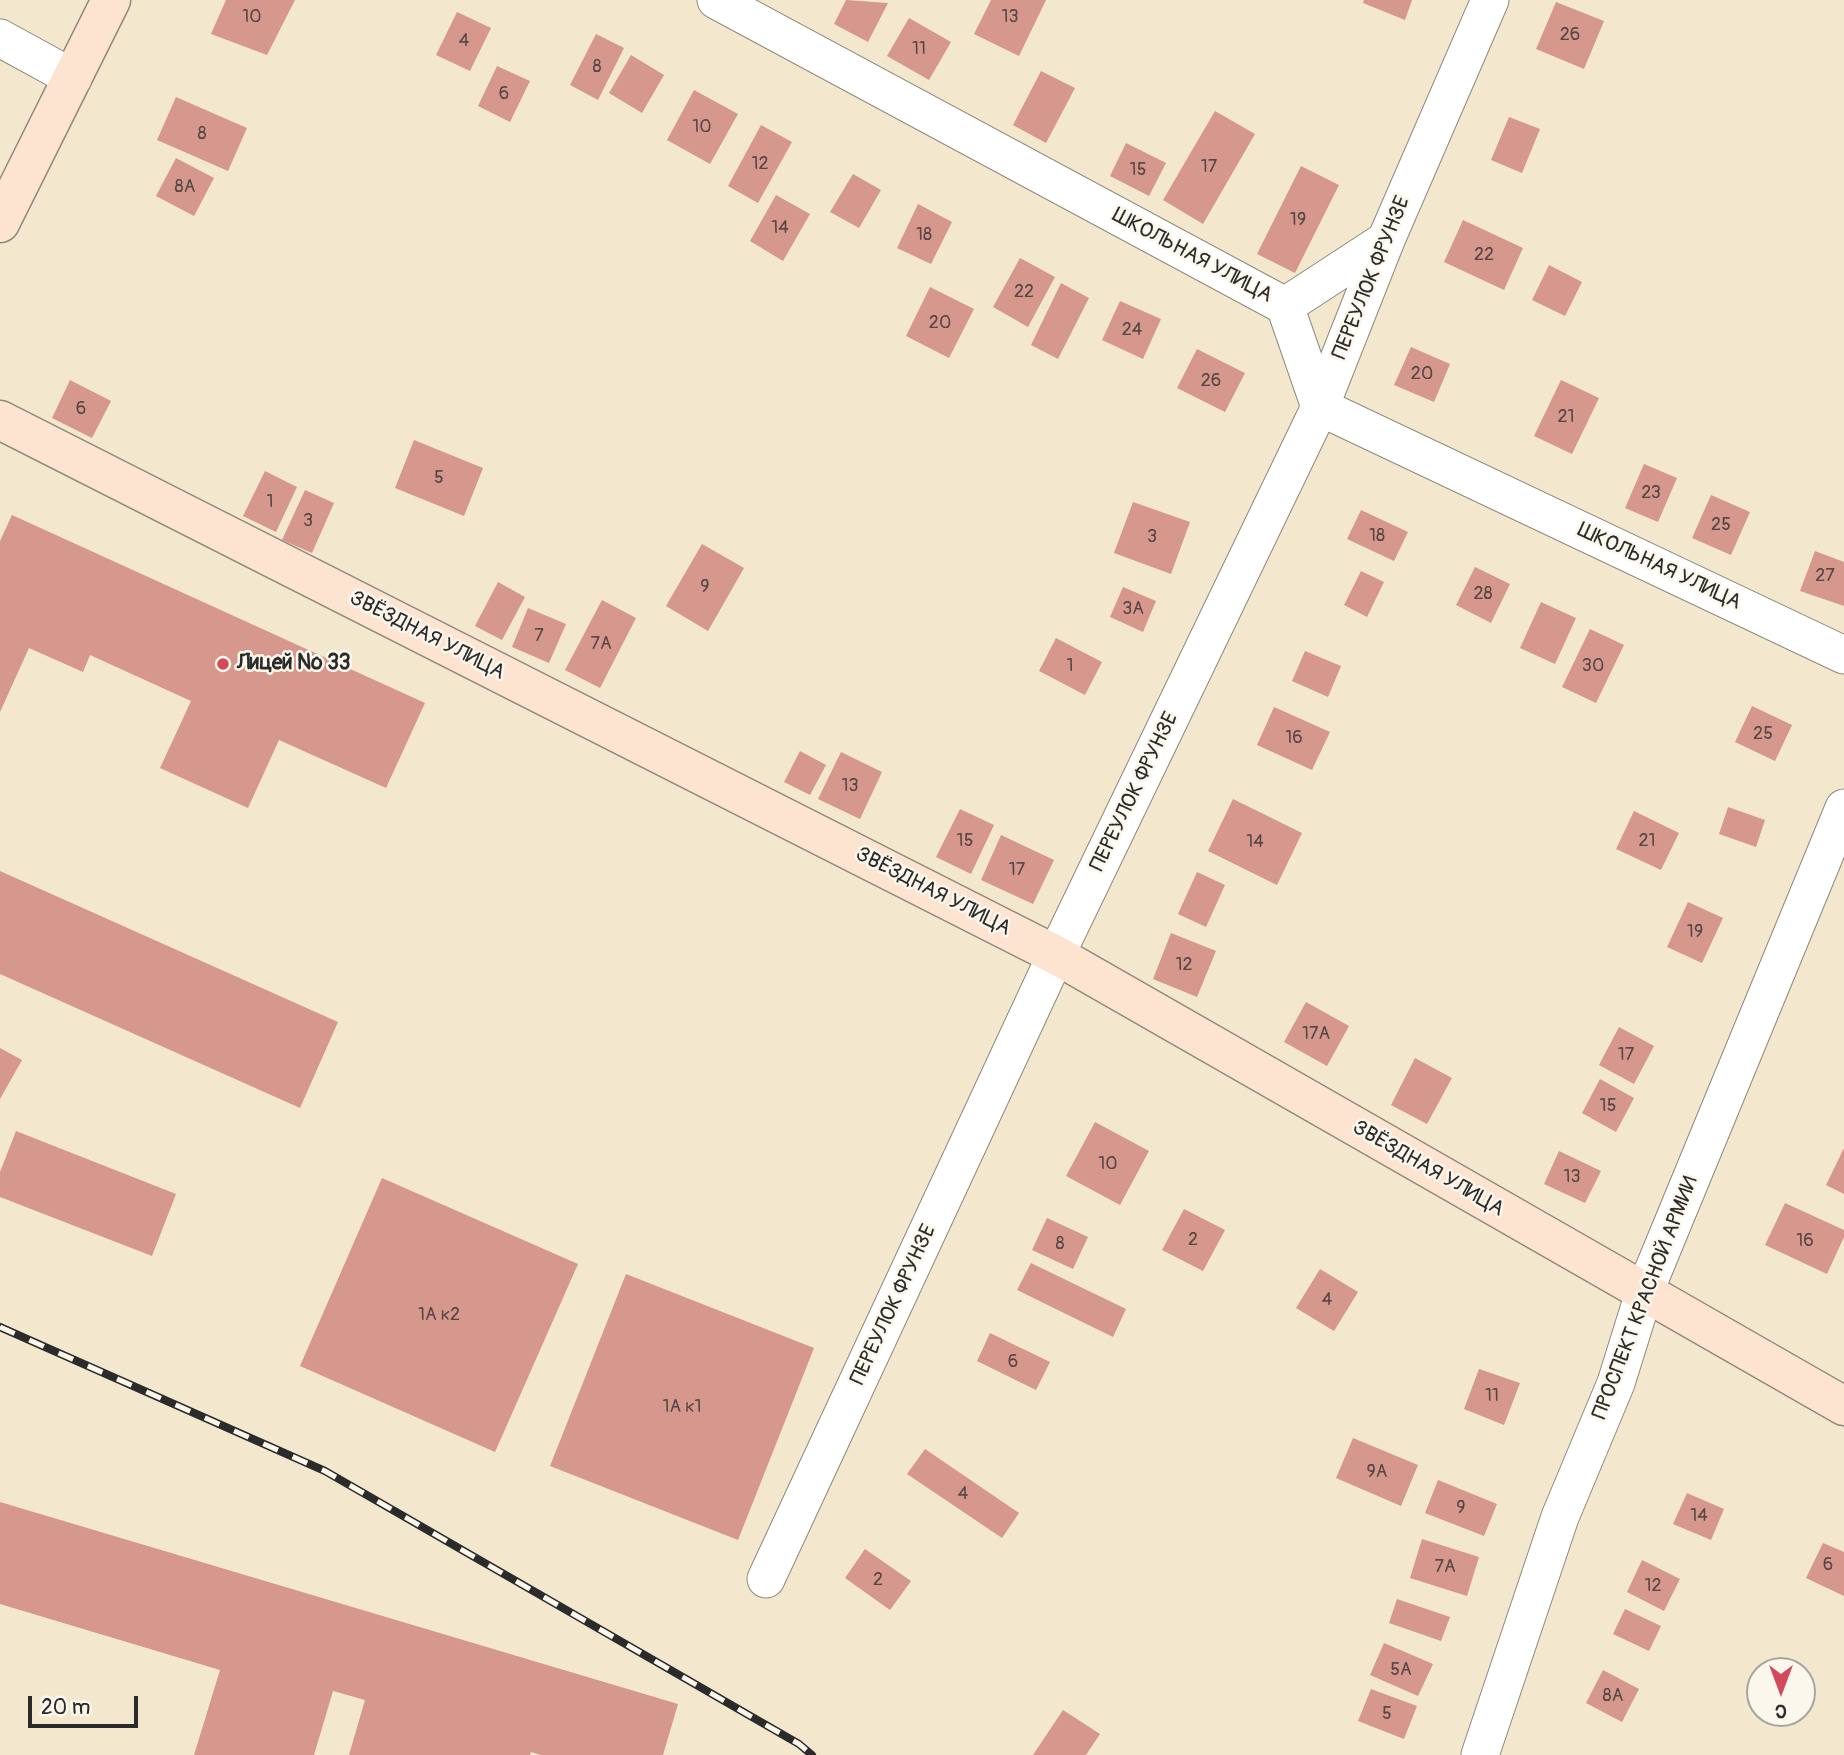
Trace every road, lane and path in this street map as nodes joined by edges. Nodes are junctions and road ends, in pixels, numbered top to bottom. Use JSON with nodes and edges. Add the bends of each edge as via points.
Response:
{"nodes":[{"id":1,"x":111,"y":0,"type":"edge"},
{"id":2,"x":716,"y":0,"type":"edge"},
{"id":3,"x":1490,"y":0,"type":"edge"},
{"id":4,"x":0,"y":38,"type":"edge"},
{"id":5,"x":73,"y":78,"type":"junction"},
{"id":6,"x":0,"y":223,"type":"edge"},
{"id":7,"x":1385,"y":240,"type":"junction"},
{"id":8,"x":1285,"y":306,"type":"junction"},
{"id":9,"x":1320,"y":407,"type":"junction"},
{"id":10,"x":0,"y":420,"type":"edge"},
{"id":11,"x":1844,"y":655,"type":"edge"},
{"id":12,"x":1844,"y":808,"type":"edge"},
{"id":13,"x":1056,"y":955,"type":"junction"},
{"id":14,"x":1644,"y":1293,"type":"junction"},
{"id":15,"x":1844,"y":1406,"type":"edge"},
{"id":16,"x":766,"y":1579,"type":"dead end"},
{"id":17,"x":1480,"y":1755,"type":"edge"}],
"edges":[{"from":1,"to":5,"type":"main road"},
{"from":2,"to":8,"type":"street","name":"ШКОЛЬНАЯ УЛИЦА"},
{"from":3,"to":7,"type":"street","name":"ПЕРЕУЛОК ФРУНЗЕ"},
{"from":4,"to":5,"type":"street"},
{"from":5,"to":6,"type":"main road"},
{"from":7,"to":8,"type":"street"},
{"from":7,"to":9,"type":"street","name":"ПЕРЕУЛОК ФРУНЗЕ"},
{"from":8,"to":9,"type":"street","name":"ШКОЛЬНАЯ УЛИЦА"},
{"from":9,"to":11,"type":"street","name":"ШКОЛЬНАЯ УЛИЦА"},
{"from":9,"to":13,"type":"street","name":"ПЕРЕУЛОК ФРУНЗЕ"},
{"from":10,"to":13,"type":"main road","name":"ЗВЁЗДНАЯ УЛИЦА"},
{"from":12,"to":14,"type":"street","name":"ПРОСПЕКТ КРАСНОЙ АРМИИ"},
{"from":13,"to":14,"type":"main road","name":"ЗВЁЗДНАЯ УЛИЦА"},
{"from":13,"to":16,"type":"street","name":"ПЕРЕУЛОК ФРУНЗЕ"},
{"from":14,"to":15,"type":"main road","name":"ЗВЁЗДНАЯ УЛИЦА"},
{"from":14,"to":17,"type":"street","name":"ПРОСПЕКТ КРАСНОЙ АРМИИ","via":[[1616,1383],[1560,1517]]}]}
